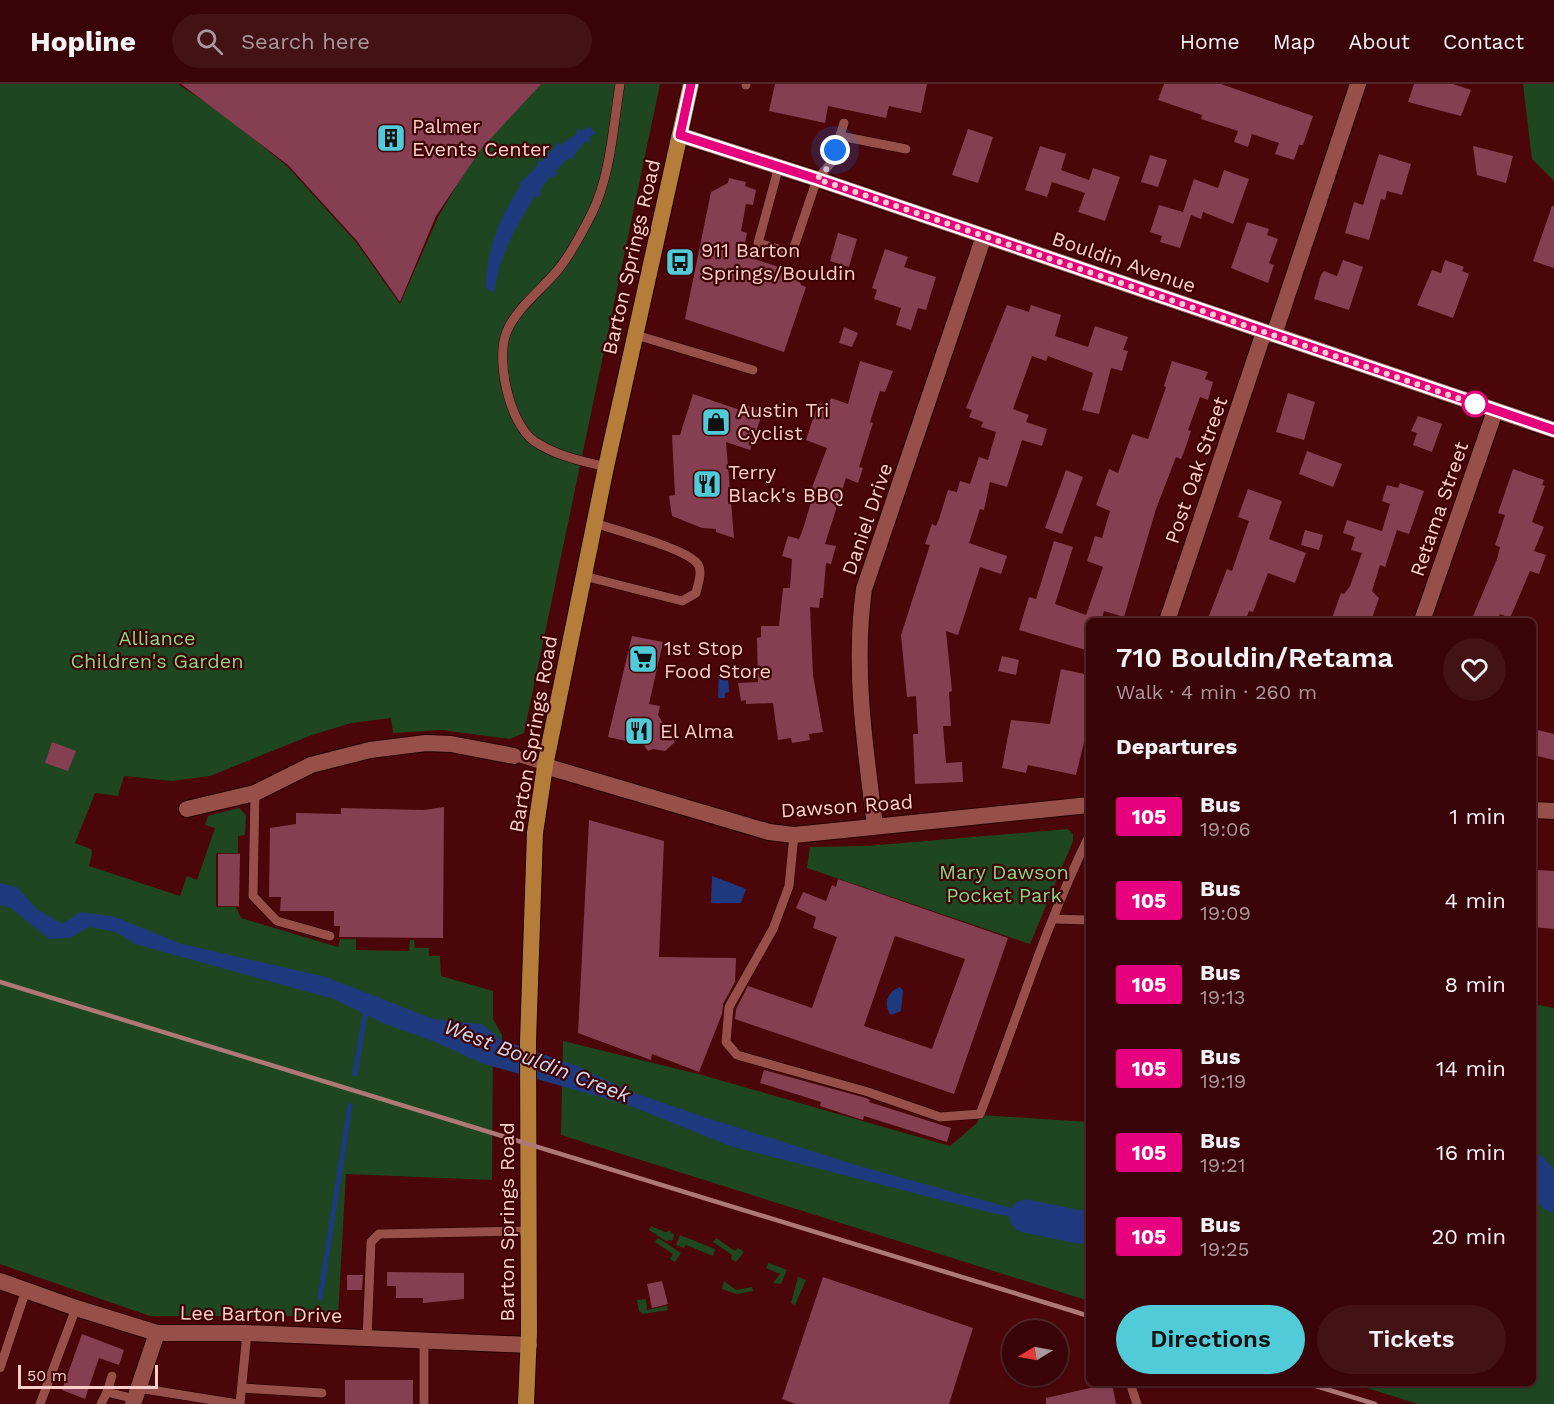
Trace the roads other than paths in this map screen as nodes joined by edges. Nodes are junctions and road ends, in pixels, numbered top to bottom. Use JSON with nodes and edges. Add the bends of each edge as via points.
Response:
{"nodes":[{"id":1,"x":620,"y":84,"type":"edge"},
{"id":2,"x":691,"y":84,"type":"edge"},
{"id":3,"x":1352,"y":86,"type":"edge"},
{"id":4,"x":844,"y":123,"type":"dead end"},
{"id":5,"x":680,"y":135,"type":"junction"},
{"id":6,"x":840,"y":136,"type":"junction"},
{"id":7,"x":906,"y":149,"type":"dead end"},
{"id":8,"x":779,"y":166,"type":"junction"},
{"id":9,"x":817,"y":179,"type":"junction"},
{"id":10,"x":984,"y":237,"type":"junction"},
{"id":11,"x":1269,"y":334,"type":"junction"},
{"id":12,"x":636,"y":335,"type":"junction"},
{"id":13,"x":753,"y":370,"type":"dead end"},
{"id":14,"x":1495,"y":411,"type":"junction"},
{"id":15,"x":1554,"y":430,"type":"edge"},
{"id":16,"x":606,"y":468,"type":"junction"},
{"id":17,"x":595,"y":523,"type":"junction"},
{"id":18,"x":584,"y":576,"type":"junction"},
{"id":19,"x":1168,"y":618,"type":"edge"},
{"id":20,"x":1423,"y":618,"type":"edge"},
{"id":21,"x":514,"y":756,"type":"joint"},
{"id":22,"x":545,"y":766,"type":"junction"},
{"id":23,"x":255,"y":793,"type":"junction"},
{"id":24,"x":1086,"y":805,"type":"edge"},
{"id":25,"x":187,"y":809,"type":"dead end"},
{"id":26,"x":1536,"y":810,"type":"edge"},
{"id":27,"x":1554,"y":811,"type":"edge"},
{"id":28,"x":875,"y":826,"type":"junction"},
{"id":29,"x":794,"y":835,"type":"junction"},
{"id":30,"x":1086,"y":843,"type":"edge"},
{"id":31,"x":1053,"y":919,"type":"junction"},
{"id":32,"x":1086,"y":920,"type":"edge"},
{"id":33,"x":330,"y":936,"type":"dead end"},
{"id":34,"x":528,"y":1231,"type":"junction"},
{"id":35,"x":0,"y":1281,"type":"edge"},
{"id":36,"x":26,"y":1290,"type":"junction"},
{"id":37,"x":76,"y":1308,"type":"junction"},
{"id":38,"x":157,"y":1333,"type":"junction"},
{"id":39,"x":247,"y":1333,"type":"junction"},
{"id":40,"x":368,"y":1338,"type":"junction"},
{"id":41,"x":424,"y":1341,"type":"junction"},
{"id":42,"x":529,"y":1345,"type":"junction"},
{"id":43,"x":0,"y":1368,"type":"edge"},
{"id":44,"x":112,"y":1376,"type":"dead end"},
{"id":45,"x":242,"y":1388,"type":"junction"},
{"id":46,"x":1132,"y":1389,"type":"dead end"},
{"id":47,"x":107,"y":1392,"type":"junction"},
{"id":48,"x":322,"y":1393,"type":"dead end"},
{"id":49,"x":135,"y":1397,"type":"edge"},
{"id":50,"x":40,"y":1404,"type":"edge"},
{"id":51,"x":101,"y":1404,"type":"edge"},
{"id":52,"x":239,"y":1404,"type":"edge"},
{"id":53,"x":424,"y":1404,"type":"edge"},
{"id":54,"x":526,"y":1404,"type":"edge"},
{"id":55,"x":1137,"y":1404,"type":"edge"}],
"edges":[{"from":1,"to":16,"type":"lane","via":[[606,172],[593,210],[570,253],[507,329],[501,350],[515,413],[531,439],[566,457]]},
{"from":2,"to":5,"type":"main road","name":"Barton Springs Road"},
{"from":3,"to":11,"type":"street","name":"Post Oak Street"},
{"from":4,"to":6,"type":"lane"},
{"from":5,"to":8,"type":"street","name":"Bouldin Avenue"},
{"from":5,"to":12,"type":"main road","name":"Barton Springs Road"},
{"from":6,"to":7,"type":"lane"},
{"from":6,"to":9,"type":"lane","via":[[831,164]]},
{"from":8,"to":9,"type":"street","name":"Bouldin Avenue"},
{"from":8,"to":9,"type":"lane","via":[[758,243],[792,253]]},
{"from":9,"to":10,"type":"street","name":"Bouldin Avenue"},
{"from":10,"to":11,"type":"street","name":"Bouldin Avenue"},
{"from":10,"to":28,"type":"street","name":"Daniel Drive","via":[[864,590],[858,681]]},
{"from":11,"to":14,"type":"street","name":"Bouldin Avenue"},
{"from":11,"to":19,"type":"street","name":"Post Oak Street"},
{"from":12,"to":13,"type":"lane"},
{"from":12,"to":16,"type":"main road","name":"Barton Springs Road"},
{"from":14,"to":15,"type":"street","name":"Bouldin Avenue"},
{"from":14,"to":20,"type":"street","name":"Retama Street"},
{"from":16,"to":17,"type":"main road","name":"Barton Springs Road"},
{"from":17,"to":18,"type":"main road","name":"Barton Springs Road"},
{"from":17,"to":18,"type":"lane","via":[[669,548],[696,562],[701,573],[696,593],[682,601]]},
{"from":18,"to":22,"type":"main road","name":"Barton Springs Road"},
{"from":21,"to":22,"type":"lane"},
{"from":21,"to":23,"type":"street","via":[[451,744],[370,750],[311,765]]},
{"from":22,"to":29,"type":"street","name":"Dawson Road","via":[[769,832]]},
{"from":22,"to":34,"type":"main road","name":"Barton Springs Road","via":[[535,833],[528,1042]]},
{"from":23,"to":25,"type":"street"},
{"from":23,"to":33,"type":"lane","via":[[253,896],[277,921]]},
{"from":24,"to":28,"type":"street","name":"Dawson Road"},
{"from":26,"to":27,"type":"street"},
{"from":28,"to":29,"type":"street","name":"Dawson Road"},
{"from":29,"to":31,"type":"lane","via":[[789,886],[773,928],[729,1007],[726,1042],[737,1055],[940,1117],[980,1114]]},
{"from":30,"to":31,"type":"lane"},
{"from":31,"to":32,"type":"lane"},
{"from":34,"to":40,"type":"lane","via":[[379,1234],[372,1242]]},
{"from":34,"to":42,"type":"main road","name":"Barton Springs Road"},
{"from":35,"to":36,"type":"street","name":"Lee Barton Drive"},
{"from":36,"to":37,"type":"street","name":"Lee Barton Drive"},
{"from":36,"to":43,"type":"lane"},
{"from":37,"to":38,"type":"street","name":"Lee Barton Drive"},
{"from":37,"to":50,"type":"lane"},
{"from":38,"to":39,"type":"street","name":"Lee Barton Drive"},
{"from":38,"to":49,"type":"street"},
{"from":39,"to":40,"type":"street","name":"Lee Barton Drive"},
{"from":39,"to":45,"type":"lane"},
{"from":40,"to":41,"type":"street","name":"Lee Barton Drive"},
{"from":41,"to":42,"type":"street","name":"Lee Barton Drive"},
{"from":41,"to":53,"type":"lane"},
{"from":42,"to":54,"type":"main road","name":"Barton Springs Road"},
{"from":44,"to":47,"type":"lane"},
{"from":45,"to":48,"type":"lane"},
{"from":45,"to":52,"type":"lane"},
{"from":46,"to":55,"type":"lane"},
{"from":47,"to":49,"type":"lane"},
{"from":47,"to":51,"type":"lane"},
{"from":49,"to":52,"type":"lane"}]}
